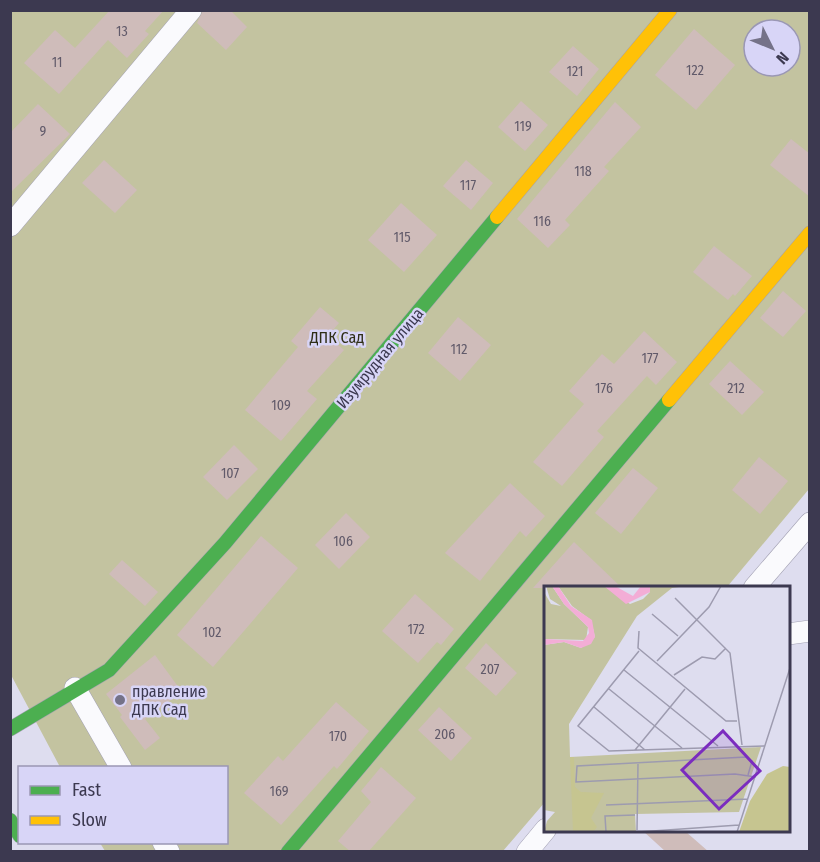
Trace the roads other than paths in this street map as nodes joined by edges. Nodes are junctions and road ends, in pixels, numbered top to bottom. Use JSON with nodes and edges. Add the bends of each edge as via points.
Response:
{"nodes":[{"id":1,"x":192,"y":10,"type":"edge"},
{"id":2,"x":670,"y":10,"type":"edge"},
{"id":3,"x":10,"y":226,"type":"edge"},
{"id":4,"x":810,"y":233,"type":"edge"},
{"id":5,"x":810,"y":523,"type":"edge"},
{"id":6,"x":756,"y":586,"type":"edge"},
{"id":7,"x":810,"y":631,"type":"edge"},
{"id":8,"x":790,"y":634,"type":"edge"},
{"id":9,"x":75,"y":688,"type":"junction"},
{"id":10,"x":10,"y":729,"type":"edge"},
{"id":11,"x":119,"y":766,"type":"edge"},
{"id":12,"x":10,"y":820,"type":"edge"},
{"id":13,"x":544,"y":832,"type":"edge"},
{"id":14,"x":18,"y":833,"type":"edge"},
{"id":15,"x":288,"y":852,"type":"edge"},
{"id":16,"x":526,"y":852,"type":"edge"}],
"edges":[{"from":1,"to":3,"type":"street"},
{"from":2,"to":9,"type":"street","name":"Изумрудная улица","via":[[225,543],[109,670]]},
{"from":4,"to":15,"type":"street"},
{"from":5,"to":6,"type":"street"},
{"from":7,"to":8,"type":"street"},
{"from":9,"to":10,"type":"street","name":"Изумрудная улица"},
{"from":9,"to":11,"type":"street"},
{"from":12,"to":14,"type":"street"},
{"from":13,"to":16,"type":"street"}]}
